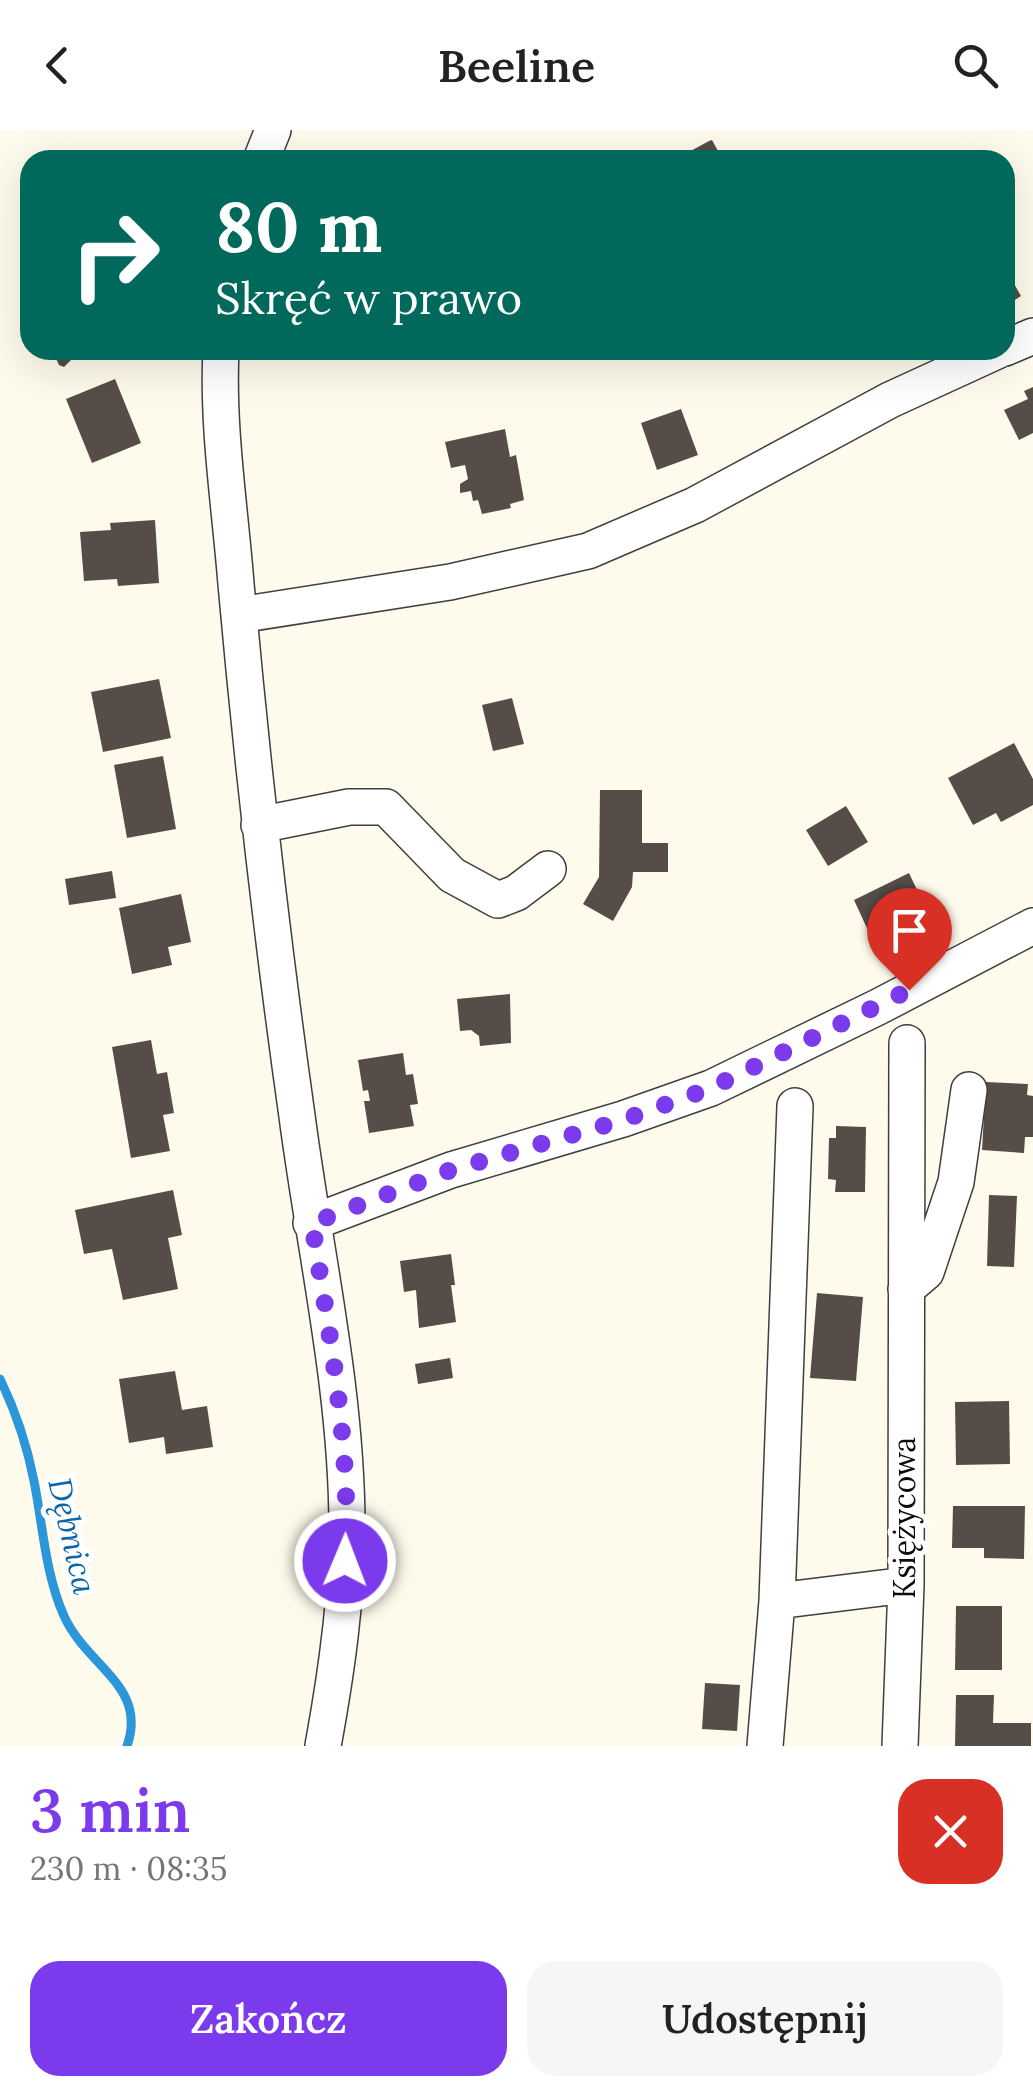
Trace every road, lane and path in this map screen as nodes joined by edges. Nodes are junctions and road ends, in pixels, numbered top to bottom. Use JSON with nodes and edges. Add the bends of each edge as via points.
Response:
{"nodes":[{"id":1,"x":221,"y":360,"type":"edge"},
{"id":2,"x":978,"y":360,"type":"edge"},
{"id":3,"x":239,"y":615,"type":"junction"},
{"id":4,"x":259,"y":825,"type":"junction"},
{"id":5,"x":548,"y":869,"type":"dead end"},
{"id":6,"x":1033,"y":926,"type":"edge"},
{"id":7,"x":907,"y":1043,"type":"dead end"},
{"id":8,"x":969,"y":1090,"type":"dead end"},
{"id":9,"x":796,"y":1106,"type":"dead end"},
{"id":10,"x":312,"y":1223,"type":"junction"},
{"id":11,"x":906,"y":1282,"type":"junction"},
{"id":12,"x":906,"y":1585,"type":"junction"},
{"id":13,"x":777,"y":1601,"type":"junction"},
{"id":14,"x":322,"y":1746,"type":"edge"},
{"id":15,"x":765,"y":1746,"type":"edge"},
{"id":16,"x":900,"y":1746,"type":"edge"}],
"edges":[{"from":1,"to":3,"type":"street"},
{"from":2,"to":3,"type":"street","via":[[694,505],[588,551],[450,582]]},
{"from":3,"to":4,"type":"street"},
{"from":4,"to":5,"type":"street","via":[[349,807],[386,807],[452,875],[498,900]]},
{"from":4,"to":10,"type":"street"},
{"from":6,"to":10,"type":"street","via":[[711,1088],[451,1170]]},
{"from":7,"to":11,"type":"street","name":"Księżycowa"},
{"from":8,"to":11,"type":"street","via":[[956,1182],[926,1272]]},
{"from":9,"to":13,"type":"street"},
{"from":10,"to":14,"type":"street","via":[[339,1390],[347,1530]]},
{"from":11,"to":12,"type":"street","name":"Księżycowa"},
{"from":12,"to":13,"type":"street"},
{"from":12,"to":16,"type":"street","name":"Księżycowa"},
{"from":13,"to":15,"type":"street"}]}
